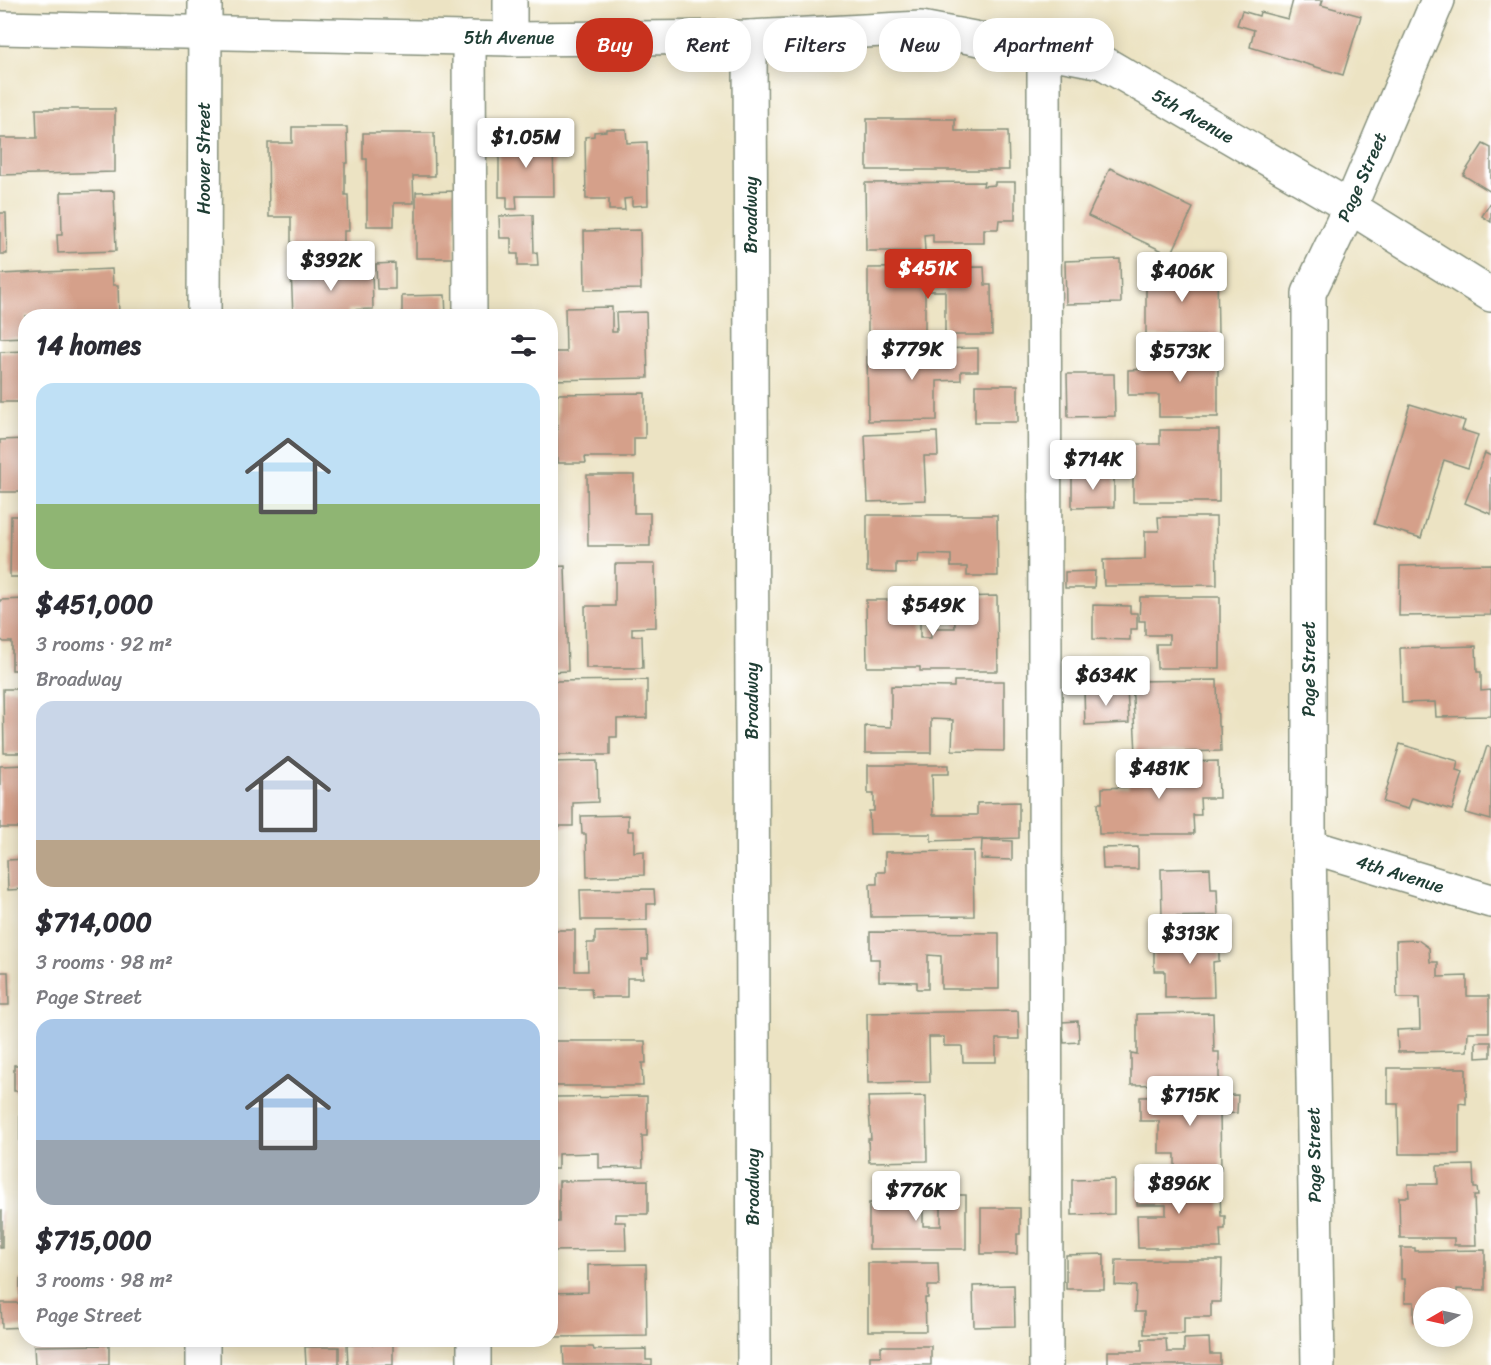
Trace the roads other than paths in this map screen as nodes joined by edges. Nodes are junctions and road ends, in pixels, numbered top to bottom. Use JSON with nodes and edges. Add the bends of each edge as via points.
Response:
{"nodes":[{"id":1,"x":205,"y":0,"type":"edge"},
{"id":2,"x":510,"y":0,"type":"edge"},
{"id":3,"x":1438,"y":0,"type":"edge"},
{"id":4,"x":0,"y":28,"type":"edge"},
{"id":5,"x":205,"y":32,"type":"junction"},
{"id":6,"x":751,"y":37,"type":"edge"},
{"id":7,"x":469,"y":38,"type":"junction"},
{"id":8,"x":665,"y":38,"type":"edge"},
{"id":9,"x":973,"y":38,"type":"edge"},
{"id":10,"x":510,"y":39,"type":"junction"},
{"id":11,"x":1114,"y":69,"type":"edge"},
{"id":12,"x":750,"y":72,"type":"edge"},
{"id":13,"x":1044,"y":72,"type":"edge"},
{"id":14,"x":1350,"y":207,"type":"junction"},
{"id":15,"x":1491,"y":295,"type":"edge"},
{"id":16,"x":204,"y":309,"type":"edge"},
{"id":17,"x":470,"y":309,"type":"edge"},
{"id":18,"x":1309,"y":846,"type":"junction"},
{"id":19,"x":1491,"y":901,"type":"edge"},
{"id":20,"x":203,"y":1347,"type":"edge"},
{"id":21,"x":474,"y":1347,"type":"edge"},
{"id":22,"x":203,"y":1365,"type":"edge"},
{"id":23,"x":474,"y":1365,"type":"edge"},
{"id":24,"x":754,"y":1365,"type":"edge"},
{"id":25,"x":1046,"y":1365,"type":"edge"},
{"id":26,"x":1318,"y":1365,"type":"edge"}],
"edges":[{"from":1,"to":5,"type":"street","name":"Hoover Street"},
{"from":2,"to":10,"type":"street"},
{"from":3,"to":14,"type":"street","name":"Page Street"},
{"from":4,"to":5,"type":"street","name":"5th Avenue"},
{"from":5,"to":7,"type":"street","name":"5th Avenue"},
{"from":5,"to":16,"type":"street","name":"Hoover Street"},
{"from":6,"to":9,"type":"street","name":"5th Avenue","via":[[921,28]]},
{"from":7,"to":10,"type":"street","name":"5th Avenue"},
{"from":7,"to":17,"type":"street"},
{"from":8,"to":10,"type":"street","name":"5th Avenue"},
{"from":11,"to":14,"type":"street","name":"5th Avenue"},
{"from":12,"to":24,"type":"street","name":"Broadway"},
{"from":13,"to":25,"type":"street"},
{"from":14,"to":15,"type":"street","name":"5th Avenue"},
{"from":14,"to":18,"type":"street","name":"Page Street","via":[[1309,293]]},
{"from":18,"to":19,"type":"street","name":"4th Avenue"},
{"from":18,"to":26,"type":"street","name":"Page Street"},
{"from":20,"to":22,"type":"street"},
{"from":21,"to":23,"type":"street"}]}
